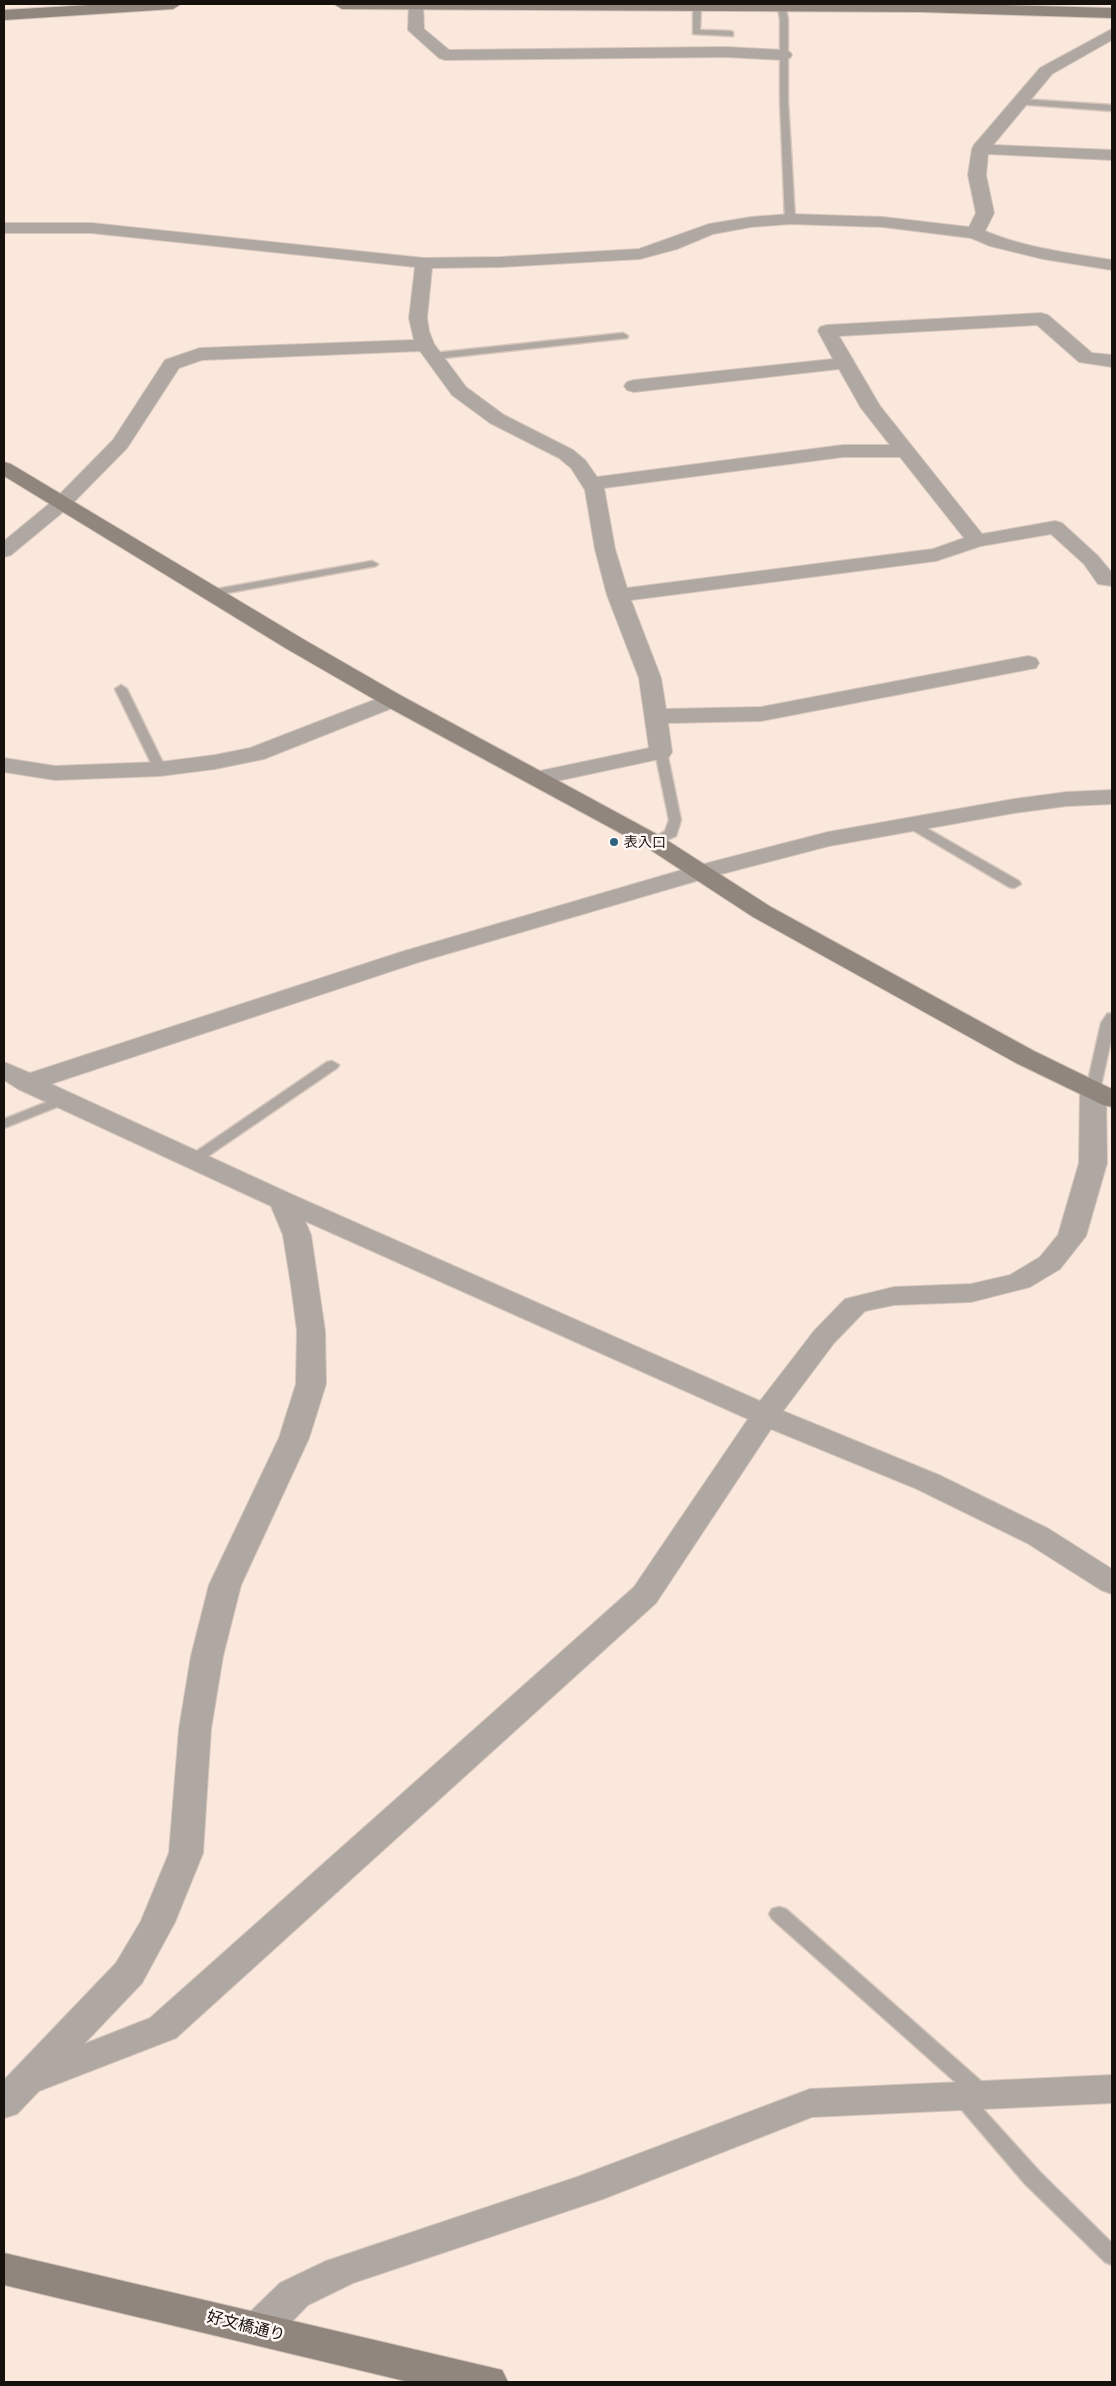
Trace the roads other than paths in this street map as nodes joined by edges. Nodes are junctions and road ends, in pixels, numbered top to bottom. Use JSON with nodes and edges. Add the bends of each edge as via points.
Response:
{"nodes":[{"id":1,"x":173,"y":4,"type":"edge"},
{"id":2,"x":342,"y":4,"type":"edge"},
{"id":3,"x":416,"y":5,"type":"junction"},
{"id":4,"x":664,"y":6,"type":"edge"},
{"id":5,"x":782,"y":6,"type":"edge"},
{"id":6,"x":697,"y":7,"type":"junction"},
{"id":7,"x":1112,"y":13,"type":"edge"},
{"id":8,"x":4,"y":15,"type":"edge"},
{"id":9,"x":730,"y":34,"type":"dead end"},
{"id":10,"x":1112,"y":34,"type":"edge"},
{"id":11,"x":784,"y":55,"type":"junction"},
{"id":12,"x":1020,"y":102,"type":"junction"},
{"id":13,"x":1112,"y":108,"type":"edge"},
{"id":14,"x":980,"y":149,"type":"junction"},
{"id":15,"x":1112,"y":155,"type":"edge"},
{"id":16,"x":790,"y":219,"type":"junction"},
{"id":17,"x":4,"y":228,"type":"edge"},
{"id":18,"x":974,"y":233,"type":"junction"},
{"id":19,"x":424,"y":263,"type":"junction"},
{"id":20,"x":1112,"y":265,"type":"edge"},
{"id":21,"x":623,"y":336,"type":"dead end"},
{"id":22,"x":430,"y":351,"type":"junction"},
{"id":23,"x":1112,"y":361,"type":"edge"},
{"id":24,"x":845,"y":363,"type":"junction"},
{"id":25,"x":634,"y":386,"type":"dead end"},
{"id":26,"x":906,"y":452,"type":"junction"},
{"id":27,"x":4,"y":468,"type":"edge"},
{"id":28,"x":591,"y":484,"type":"junction"},
{"id":29,"x":62,"y":503,"type":"junction"},
{"id":30,"x":977,"y":541,"type":"junction"},
{"id":31,"x":4,"y":551,"type":"edge"},
{"id":32,"x":372,"y":564,"type":"dead end"},
{"id":33,"x":1112,"y":580,"type":"edge"},
{"id":34,"x":211,"y":593,"type":"junction"},
{"id":35,"x":618,"y":595,"type":"junction"},
{"id":36,"x":1028,"y":663,"type":"dead end"},
{"id":37,"x":120,"y":689,"type":"dead end"},
{"id":38,"x":392,"y":700,"type":"junction"},
{"id":39,"x":656,"y":716,"type":"junction"},
{"id":40,"x":661,"y":752,"type":"junction"},
{"id":41,"x":4,"y":764,"type":"edge"},
{"id":42,"x":160,"y":769,"type":"junction"},
{"id":43,"x":538,"y":778,"type":"junction"},
{"id":44,"x":1112,"y":797,"type":"edge"},
{"id":45,"x":914,"y":826,"type":"junction"},
{"id":46,"x":654,"y":842,"type":"junction"},
{"id":47,"x":701,"y":872,"type":"junction"},
{"id":48,"x":1014,"y":884,"type":"dead end"},
{"id":49,"x":1112,"y":1017,"type":"edge"},
{"id":50,"x":332,"y":1065,"type":"dead end"},
{"id":51,"x":4,"y":1070,"type":"edge"},
{"id":52,"x":27,"y":1083,"type":"junction"},
{"id":53,"x":1103,"y":1094,"type":"edge"},
{"id":54,"x":62,"y":1100,"type":"junction"},
{"id":55,"x":4,"y":1124,"type":"edge"},
{"id":56,"x":193,"y":1160,"type":"junction"},
{"id":57,"x":283,"y":1201,"type":"junction"},
{"id":58,"x":766,"y":1415,"type":"junction"},
{"id":59,"x":1112,"y":1583,"type":"edge"},
{"id":60,"x":779,"y":1914,"type":"dead end"},
{"id":61,"x":26,"y":2081,"type":"junction"},
{"id":62,"x":1112,"y":2089,"type":"edge"},
{"id":63,"x":970,"y":2094,"type":"junction"},
{"id":64,"x":4,"y":2104,"type":"edge"},
{"id":65,"x":1112,"y":2256,"type":"edge"},
{"id":66,"x":4,"y":2269,"type":"edge"},
{"id":67,"x":259,"y":2329,"type":"junction"},
{"id":68,"x":488,"y":2382,"type":"edge"}],
"edges":[{"from":1,"to":8,"type":"street"},
{"from":2,"to":3,"type":"street"},
{"from":3,"to":4,"type":"street"},
{"from":3,"to":11,"type":"street","via":[[416,30],[444,55],[725,52]]},
{"from":4,"to":6,"type":"street"},
{"from":5,"to":6,"type":"street"},
{"from":5,"to":7,"type":"street","via":[[974,7]]},
{"from":5,"to":11,"type":"lane"},
{"from":6,"to":9,"type":"lane","via":[[696,32]]},
{"from":10,"to":12,"type":"street","via":[[1046,70]]},
{"from":11,"to":16,"type":"lane"},
{"from":12,"to":13,"type":"lane"},
{"from":12,"to":14,"type":"street"},
{"from":14,"to":15,"type":"street"},
{"from":14,"to":18,"type":"street","via":[[977,175],[985,214]]},
{"from":16,"to":18,"type":"street","via":[[882,222]]},
{"from":16,"to":19,"type":"street","via":[[709,229],[640,254]]},
{"from":17,"to":19,"type":"street","via":[[91,228],[140,232]]},
{"from":18,"to":20,"type":"street","via":[[1043,254]]},
{"from":19,"to":22,"type":"street","via":[[418,318]]},
{"from":21,"to":22,"type":"lane"},
{"from":22,"to":28,"type":"street","via":[[459,391],[498,419],[566,454],[578,464]]},
{"from":22,"to":29,"type":"street","via":[[200,354],[172,364],[120,444]]},
{"from":23,"to":24,"type":"street","via":[[1086,358],[1041,319],[827,331]]},
{"from":24,"to":25,"type":"street"},
{"from":24,"to":26,"type":"street","via":[[871,408]]},
{"from":26,"to":28,"type":"street","via":[[842,451]]},
{"from":26,"to":30,"type":"street"},
{"from":27,"to":29,"type":"street"},
{"from":28,"to":35,"type":"street"},
{"from":29,"to":31,"type":"street"},
{"from":29,"to":34,"type":"street"},
{"from":30,"to":33,"type":"street","via":[[1055,527],[1091,560],[1106,579]]},
{"from":30,"to":35,"type":"street","via":[[936,555]]},
{"from":32,"to":34,"type":"lane"},
{"from":34,"to":38,"type":"street"},
{"from":35,"to":39,"type":"street","via":[[650,678]]},
{"from":36,"to":39,"type":"street","via":[[761,714]]},
{"from":37,"to":42,"type":"lane"},
{"from":38,"to":42,"type":"street","via":[[256,754]]},
{"from":38,"to":43,"type":"street"},
{"from":39,"to":40,"type":"street"},
{"from":40,"to":43,"type":"street"},
{"from":40,"to":46,"type":"lane","via":[[675,820],[671,833]]},
{"from":41,"to":42,"type":"street","via":[[56,773]]},
{"from":43,"to":46,"type":"street"},
{"from":44,"to":45,"type":"street","via":[[1014,806]]},
{"from":45,"to":47,"type":"street","via":[[828,839]]},
{"from":45,"to":48,"type":"lane"},
{"from":46,"to":47,"type":"street"},
{"from":47,"to":52,"type":"street","via":[[410,957]]},
{"from":47,"to":53,"type":"street","via":[[762,912],[896,987],[1025,1057]]},
{"from":49,"to":53,"type":"lane","via":[[1108,1023]]},
{"from":50,"to":56,"type":"lane"},
{"from":51,"to":52,"type":"street"},
{"from":52,"to":54,"type":"street"},
{"from":53,"to":58,"type":"street","via":[[1093,1163],[1072,1236],[1050,1263],[1020,1281],[971,1293],[894,1296],[855,1305],[824,1337]]},
{"from":54,"to":55,"type":"lane"},
{"from":54,"to":56,"type":"street"},
{"from":56,"to":57,"type":"street"},
{"from":57,"to":58,"type":"street"},
{"from":57,"to":61,"type":"street","via":[[296,1235],[305,1285],[311,1331],[311,1384],[294,1438],[225,1585],[207,1656],[195,1728],[186,1853],[158,1922],[129,1973]]},
{"from":58,"to":59,"type":"street","via":[[937,1486],[1038,1536]]},
{"from":58,"to":61,"type":"street","via":[[645,1595],[601,1635],[163,2028]]},
{"from":60,"to":63,"type":"lane"},
{"from":61,"to":64,"type":"street"},
{"from":62,"to":63,"type":"street"},
{"from":63,"to":65,"type":"lane","via":[[1017,2163],[1066,2215]]},
{"from":63,"to":67,"type":"street","via":[[810,2104],[590,2188],[340,2272],[294,2294]]},
{"from":66,"to":67,"type":"street","name":"好文橋通り"},
{"from":67,"to":68,"type":"street","name":"好文橋通り"}]}
